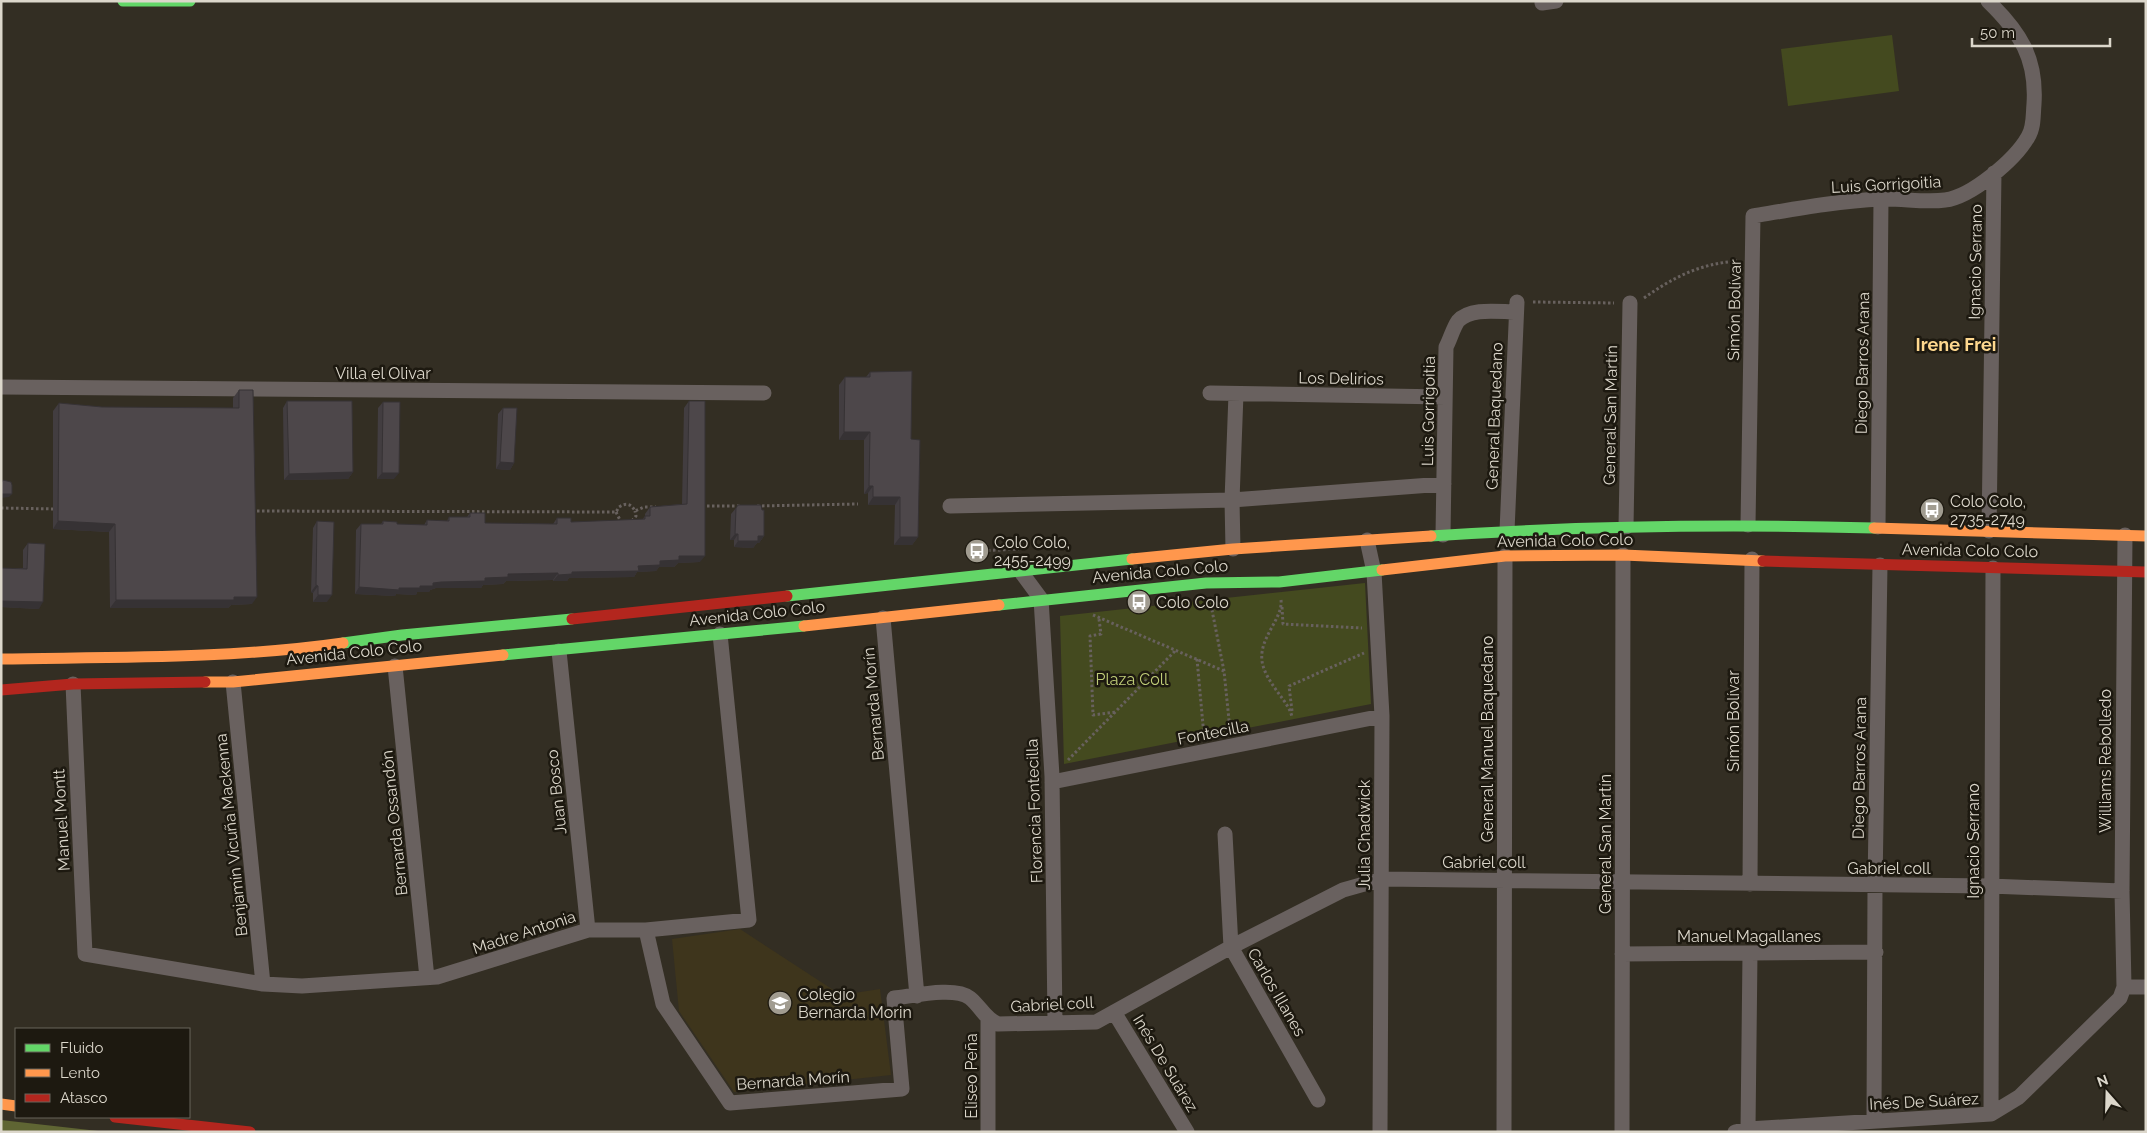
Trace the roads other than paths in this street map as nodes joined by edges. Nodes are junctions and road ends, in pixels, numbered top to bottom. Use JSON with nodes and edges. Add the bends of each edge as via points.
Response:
{"nodes":[{"id":1,"x":190,"y":1,"type":"edge"},
{"id":2,"x":1988,"y":1,"type":"edge"},
{"id":3,"x":127,"y":2,"type":"edge"},
{"id":4,"x":2001,"y":7,"type":"edge"},
{"id":5,"x":1994,"y":173,"type":"junction"},
{"id":6,"x":1881,"y":199,"type":"junction"},
{"id":7,"x":1753,"y":216,"type":"joint"},
{"id":8,"x":1630,"y":303,"type":"dead end"},
{"id":9,"x":1516,"y":307,"type":"joint"},
{"id":10,"x":1,"y":387,"type":"edge"},
{"id":11,"x":764,"y":393,"type":"dead end"},
{"id":12,"x":1210,"y":393,"type":"dead end"},
{"id":13,"x":1236,"y":394,"type":"junction"},
{"id":14,"x":1446,"y":397,"type":"junction"},
{"id":15,"x":1444,"y":484,"type":"junction"},
{"id":16,"x":1232,"y":500,"type":"junction"},
{"id":17,"x":950,"y":506,"type":"dead end"},
{"id":18,"x":1748,"y":524,"type":"junction"},
{"id":19,"x":1626,"y":527,"type":"junction"},
{"id":20,"x":1878,"y":527,"type":"junction"},
{"id":21,"x":1989,"y":530,"type":"junction"},
{"id":22,"x":1507,"y":531,"type":"junction"},
{"id":23,"x":1443,"y":535,"type":"junction"},
{"id":24,"x":2125,"y":535,"type":"junction"},
{"id":25,"x":2146,"y":536,"type":"edge"},
{"id":26,"x":1367,"y":540,"type":"junction"},
{"id":27,"x":1233,"y":550,"type":"junction"},
{"id":28,"x":1505,"y":556,"type":"junction"},
{"id":29,"x":1623,"y":556,"type":"junction"},
{"id":30,"x":1752,"y":559,"type":"junction"},
{"id":31,"x":1880,"y":565,"type":"junction"},
{"id":32,"x":1993,"y":568,"type":"junction"},
{"id":33,"x":2124,"y":571,"type":"junction"},
{"id":34,"x":1021,"y":572,"type":"junction"},
{"id":35,"x":1374,"y":572,"type":"junction"},
{"id":36,"x":2146,"y":572,"type":"edge"},
{"id":37,"x":1041,"y":599,"type":"junction"},
{"id":38,"x":883,"y":618,"type":"junction"},
{"id":39,"x":720,"y":634,"type":"junction"},
{"id":40,"x":559,"y":651,"type":"junction"},
{"id":41,"x":1,"y":652,"type":"edge"},
{"id":42,"x":206,"y":655,"type":"junction"},
{"id":43,"x":1,"y":660,"type":"edge"},
{"id":44,"x":395,"y":666,"type":"junction"},
{"id":45,"x":233,"y":682,"type":"junction"},
{"id":46,"x":72,"y":684,"type":"junction"},
{"id":47,"x":1,"y":690,"type":"edge"},
{"id":48,"x":1382,"y":716,"type":"junction"},
{"id":49,"x":1052,"y":779,"type":"junction"},
{"id":50,"x":1226,"y":834,"type":"dead end"},
{"id":51,"x":1382,"y":879,"type":"junction"},
{"id":52,"x":1504,"y":879,"type":"junction"},
{"id":53,"x":1622,"y":882,"type":"junction"},
{"id":54,"x":1750,"y":884,"type":"junction"},
{"id":55,"x":1875,"y":886,"type":"junction"},
{"id":56,"x":1990,"y":886,"type":"junction"},
{"id":57,"x":2122,"y":890,"type":"junction"},
{"id":58,"x":588,"y":930,"type":"junction"},
{"id":59,"x":646,"y":930,"type":"junction"},
{"id":60,"x":1231,"y":947,"type":"junction"},
{"id":61,"x":1876,"y":952,"type":"junction"},
{"id":62,"x":1750,"y":953,"type":"junction"},
{"id":63,"x":85,"y":954,"type":"joint"},
{"id":64,"x":1622,"y":954,"type":"junction"},
{"id":65,"x":428,"y":978,"type":"junction"},
{"id":66,"x":263,"y":984,"type":"junction"},
{"id":67,"x":2124,"y":987,"type":"junction"},
{"id":68,"x":2146,"y":987,"type":"edge"},
{"id":69,"x":917,"y":996,"type":"junction"},
{"id":70,"x":894,"y":998,"type":"joint"},
{"id":71,"x":1114,"y":1012,"type":"junction"},
{"id":72,"x":988,"y":1020,"type":"junction"},
{"id":73,"x":1055,"y":1023,"type":"junction"},
{"id":74,"x":1318,"y":1100,"type":"dead end"},
{"id":75,"x":1,"y":1104,"type":"edge"},
{"id":76,"x":15,"y":1106,"type":"edge"},
{"id":77,"x":1991,"y":1114,"type":"junction"},
{"id":78,"x":123,"y":1118,"type":"edge"},
{"id":79,"x":1874,"y":1121,"type":"junction"},
{"id":80,"x":1741,"y":1130,"type":"edge"},
{"id":81,"x":250,"y":1132,"type":"edge"},
{"id":82,"x":988,"y":1132,"type":"edge"},
{"id":83,"x":1187,"y":1132,"type":"edge"},
{"id":84,"x":1380,"y":1132,"type":"edge"},
{"id":85,"x":1504,"y":1132,"type":"edge"},
{"id":86,"x":1622,"y":1132,"type":"edge"}],
"edges":[{"from":1,"to":3,"type":"main road"},
{"from":2,"to":4,"type":"street","name":"Luis Gorrigoitia"},
{"from":4,"to":5,"type":"street","name":"Luis Gorrigoitia","via":[[2025,48],[2034,70],[2035,85],[2029,137]]},
{"from":5,"to":6,"type":"street","name":"Luis Gorrigoitia","via":[[1968,192],[1946,200]]},
{"from":5,"to":21,"type":"street","name":"Ignacio Serrano"},
{"from":6,"to":7,"type":"street","name":"Luis Gorrigoitia"},
{"from":6,"to":20,"type":"street","name":"Diego Barros Arana"},
{"from":7,"to":18,"type":"street","name":"Simón Bolívar"},
{"from":8,"to":19,"type":"street","name":"General San Martín"},
{"from":9,"to":14,"type":"street","name":"Luis Gorrigoitia","via":[[1479,312],[1458,322],[1446,347]]},
{"from":9,"to":22,"type":"street","name":"General Baquedano"},
{"from":10,"to":11,"type":"street","name":"Villa el Olivar"},
{"from":12,"to":13,"type":"street","name":"Los Delirios"},
{"from":13,"to":14,"type":"street","name":"Los Delirios"},
{"from":13,"to":16,"type":"street"},
{"from":14,"to":15,"type":"street","name":"Luis Gorrigoitia"},
{"from":15,"to":16,"type":"street"},
{"from":15,"to":23,"type":"street","name":"Luis Gorrigoitia"},
{"from":16,"to":17,"type":"street"},
{"from":16,"to":27,"type":"street"},
{"from":18,"to":19,"type":"main road","name":"Avenida Colo Colo"},
{"from":18,"to":20,"type":"main road","name":"Avenida Colo Colo"},
{"from":19,"to":22,"type":"main road","name":"Avenida Colo Colo"},
{"from":20,"to":21,"type":"main road","name":"Avenida Colo Colo"},
{"from":21,"to":24,"type":"main road","name":"Avenida Colo Colo"},
{"from":22,"to":23,"type":"main road","name":"Avenida Colo Colo"},
{"from":23,"to":26,"type":"main road","name":"Avenida Colo Colo"},
{"from":24,"to":25,"type":"main road","name":"Avenida Colo Colo"},
{"from":24,"to":33,"type":"street","name":"Williams Rebolledo"},
{"from":26,"to":27,"type":"main road","name":"Avenida Colo Colo"},
{"from":26,"to":35,"type":"street","name":"Julia Chadwick"},
{"from":27,"to":34,"type":"main road","name":"Avenida Colo Colo"},
{"from":28,"to":29,"type":"main road","name":"Avenida Colo Colo"},
{"from":28,"to":35,"type":"main road","name":"Avenida Colo Colo"},
{"from":28,"to":52,"type":"street","name":"General Manuel Baquedano"},
{"from":29,"to":30,"type":"main road","name":"Avenida Colo Colo"},
{"from":29,"to":53,"type":"street","name":"General San Martín"},
{"from":30,"to":31,"type":"main road","name":"Avenida Colo Colo"},
{"from":30,"to":54,"type":"street","name":"Simón Bolívar"},
{"from":31,"to":32,"type":"main road","name":"Avenida Colo Colo"},
{"from":31,"to":55,"type":"street","name":"Diego Barros Arana"},
{"from":32,"to":33,"type":"main road","name":"Avenida Colo Colo"},
{"from":32,"to":56,"type":"street","name":"Ignacio Serrano"},
{"from":33,"to":36,"type":"main road","name":"Avenida Colo Colo"},
{"from":33,"to":57,"type":"street","name":"Williams Rebolledo"},
{"from":34,"to":37,"type":"street"},
{"from":34,"to":42,"type":"main road","name":"Avenida Colo Colo","via":[[402,635],[309,648]]},
{"from":35,"to":37,"type":"main road","name":"Avenida Colo Colo","via":[[1279,582],[1206,583]]},
{"from":35,"to":48,"type":"street","name":"Julia Chadwick"},
{"from":37,"to":38,"type":"main road","name":"Avenida Colo Colo"},
{"from":37,"to":49,"type":"street","name":"Florencia Fontecilla"},
{"from":38,"to":39,"type":"main road","name":"Avenida Colo Colo"},
{"from":38,"to":69,"type":"street","name":"Bernarda Morín"},
{"from":39,"to":40,"type":"main road","name":"Avenida Colo Colo"},
{"from":39,"to":59,"type":"street","name":"Madre Antonia","via":[[749,920]]},
{"from":40,"to":44,"type":"main road","name":"Avenida Colo Colo"},
{"from":40,"to":58,"type":"street","name":"Juan Bosco"},
{"from":41,"to":42,"type":"main road"},
{"from":42,"to":43,"type":"main road"},
{"from":44,"to":45,"type":"main road","name":"Avenida Colo Colo"},
{"from":44,"to":65,"type":"street","name":"Bernarda Ossandón"},
{"from":45,"to":46,"type":"main road","name":"Avenida Colo Colo"},
{"from":45,"to":66,"type":"street","name":"Benjamín Vicuña Mackenna"},
{"from":46,"to":47,"type":"main road","name":"Avenida Colo Colo"},
{"from":46,"to":63,"type":"street","name":"Manuel Montt"},
{"from":48,"to":49,"type":"street","name":"Fontecilla"},
{"from":48,"to":51,"type":"street","name":"Julia Chadwick"},
{"from":49,"to":73,"type":"street","name":"Florencia Fontecilla"},
{"from":50,"to":60,"type":"street","name":"Carlos Illanes"},
{"from":51,"to":52,"type":"street","name":"Gabriel coll"},
{"from":51,"to":60,"type":"street","name":"Gabriel coll","via":[[1343,890]]},
{"from":51,"to":84,"type":"street","name":"Julia Chadwick"},
{"from":52,"to":53,"type":"street","name":"Gabriel coll"},
{"from":52,"to":85,"type":"street","name":"General Manuel Baquedano"},
{"from":53,"to":54,"type":"street","name":"Gabriel coll"},
{"from":53,"to":64,"type":"street","name":"General San Martín"},
{"from":54,"to":55,"type":"street","name":"Gabriel coll"},
{"from":55,"to":56,"type":"street","name":"Gabriel coll"},
{"from":55,"to":61,"type":"street","name":"Diego Barros Arana"},
{"from":56,"to":57,"type":"street","name":"Gabriel coll"},
{"from":56,"to":77,"type":"street","name":"Ignacio Serrano"},
{"from":57,"to":67,"type":"street","name":"Williams Rebolledo"},
{"from":58,"to":59,"type":"street","name":"Madre Antonia"},
{"from":58,"to":65,"type":"street","name":"Madre Antonia","via":[[452,974]]},
{"from":59,"to":70,"type":"street","name":"Bernarda Morín","via":[[663,1004],[730,1103],[902,1090]]},
{"from":60,"to":71,"type":"street","name":"Gabriel coll"},
{"from":60,"to":74,"type":"street","name":"Carlos Illanes"},
{"from":61,"to":62,"type":"street","name":"Manuel Magallanes"},
{"from":61,"to":79,"type":"street","name":"Diego Barros Arana"},
{"from":62,"to":64,"type":"street","name":"Manuel Magallanes"},
{"from":62,"to":80,"type":"street"},
{"from":63,"to":66,"type":"street","name":"Madre Antonia"},
{"from":64,"to":86,"type":"street","name":"General San Martín"},
{"from":65,"to":66,"type":"street","name":"Madre Antonia","via":[[302,986]]},
{"from":67,"to":68,"type":"street"},
{"from":67,"to":77,"type":"street","name":"Inés De Suárez","via":[[2120,998],[2025,1090]]},
{"from":69,"to":70,"type":"street","name":"Gabriel coll"},
{"from":69,"to":72,"type":"street","name":"Gabriel coll","via":[[954,992],[965,995],[980,1007]]},
{"from":71,"to":73,"type":"street","name":"Gabriel coll","via":[[1096,1022]]},
{"from":71,"to":83,"type":"street","name":"Inés De Suárez"},
{"from":72,"to":73,"type":"street","name":"Gabriel coll","via":[[1005,1024]]},
{"from":72,"to":82,"type":"street","name":"Eliseo Peña"},
{"from":75,"to":76,"type":"main road"},
{"from":77,"to":79,"type":"street","name":"Inés De Suárez"},
{"from":78,"to":81,"type":"main road"},
{"from":79,"to":80,"type":"street","name":"Inés De Suárez"}]}
